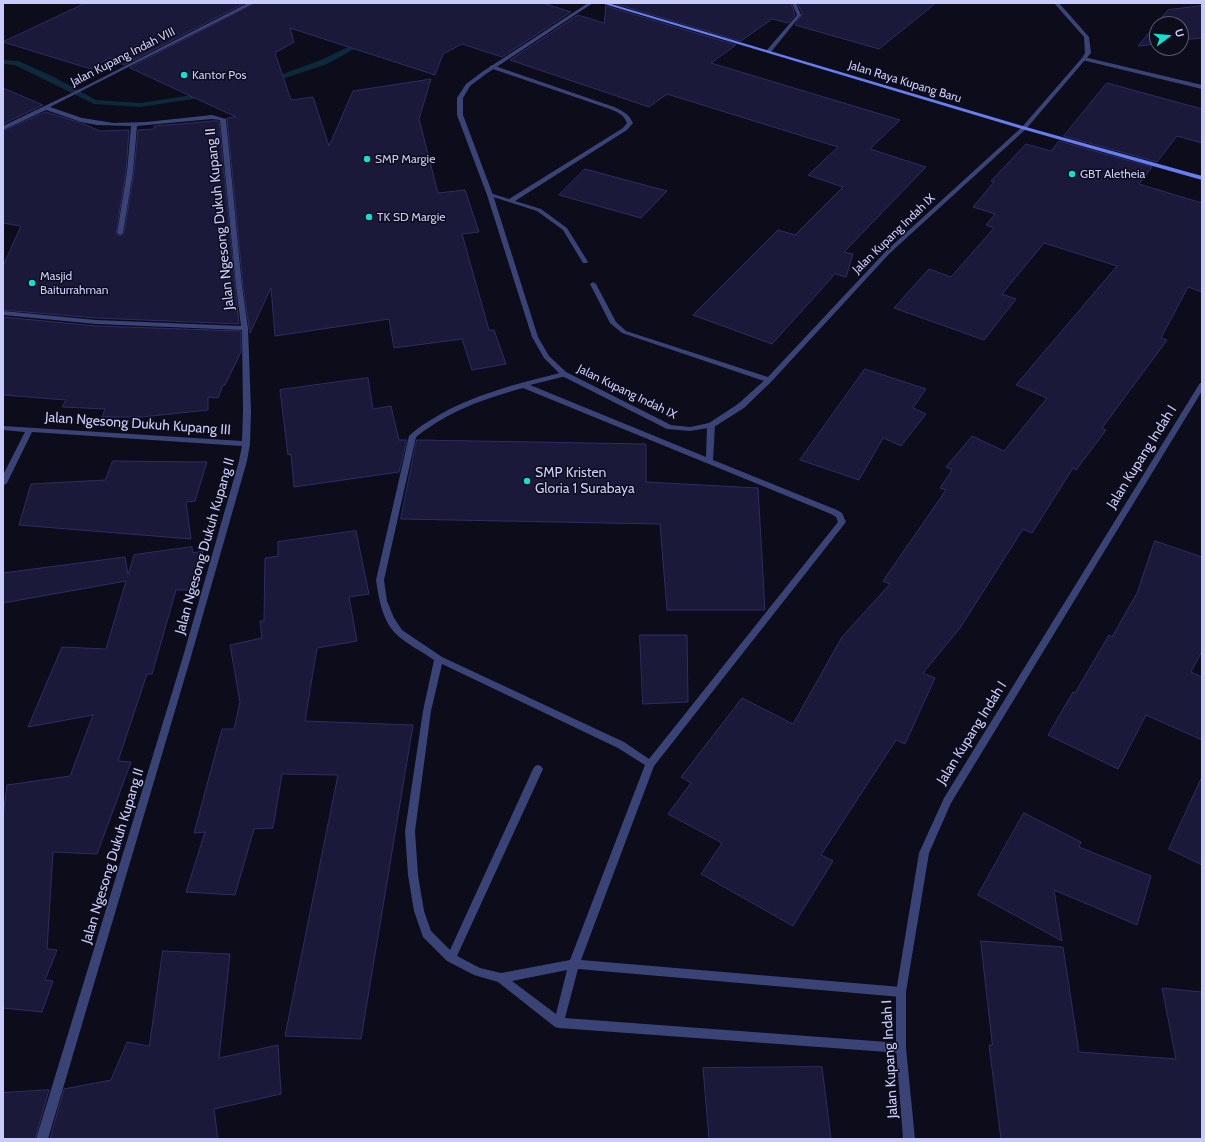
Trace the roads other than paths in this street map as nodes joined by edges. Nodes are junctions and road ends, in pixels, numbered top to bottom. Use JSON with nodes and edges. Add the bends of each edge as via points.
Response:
{"nodes":[{"id":1,"x":252,"y":3,"type":"edge"},
{"id":2,"x":591,"y":3,"type":"edge"},
{"id":3,"x":603,"y":3,"type":"edge"},
{"id":4,"x":794,"y":3,"type":"edge"},
{"id":5,"x":1056,"y":3,"type":"edge"},
{"id":6,"x":769,"y":51,"type":"junction"},
{"id":7,"x":1084,"y":59,"type":"junction"},
{"id":8,"x":492,"y":67,"type":"junction"},
{"id":9,"x":1202,"y":87,"type":"edge"},
{"id":10,"x":46,"y":108,"type":"junction"},
{"id":11,"x":134,"y":124,"type":"junction"},
{"id":12,"x":3,"y":128,"type":"edge"},
{"id":13,"x":1024,"y":128,"type":"junction"},
{"id":14,"x":1202,"y":178,"type":"edge"},
{"id":15,"x":490,"y":195,"type":"junction"},
{"id":16,"x":510,"y":201,"type":"junction"},
{"id":17,"x":120,"y":232,"type":"dead end"},
{"id":18,"x":585,"y":262,"type":"dead end"},
{"id":19,"x":593,"y":284,"type":"dead end"},
{"id":20,"x":3,"y":313,"type":"edge"},
{"id":21,"x":245,"y":328,"type":"junction"},
{"id":22,"x":564,"y":374,"type":"junction"},
{"id":23,"x":769,"y":380,"type":"junction"},
{"id":24,"x":1202,"y":385,"type":"edge"},
{"id":25,"x":524,"y":386,"type":"junction"},
{"id":26,"x":711,"y":425,"type":"junction"},
{"id":27,"x":3,"y":428,"type":"edge"},
{"id":28,"x":29,"y":430,"type":"junction"},
{"id":29,"x":246,"y":444,"type":"junction"},
{"id":30,"x":709,"y":461,"type":"junction"},
{"id":31,"x":3,"y":482,"type":"edge"},
{"id":32,"x":439,"y":659,"type":"junction"},
{"id":33,"x":650,"y":764,"type":"junction"},
{"id":34,"x":538,"y":769,"type":"dead end"},
{"id":35,"x":451,"y":958,"type":"junction"},
{"id":36,"x":574,"y":964,"type":"junction"},
{"id":37,"x":501,"y":978,"type":"junction"},
{"id":38,"x":901,"y":992,"type":"junction"},
{"id":39,"x":559,"y":1023,"type":"junction"},
{"id":40,"x":901,"y":1048,"type":"junction"},
{"id":41,"x":42,"y":1139,"type":"edge"},
{"id":42,"x":909,"y":1139,"type":"edge"}],
"edges":[{"from":1,"to":10,"type":"street","name":"Jalan Kupang Indah VIII"},
{"from":2,"to":8,"type":"street","name":"Jalan Kupang Indah IX"},
{"from":3,"to":6,"type":"street","name":"Jalan Raya Kupang Baru"},
{"from":4,"to":6,"type":"street","via":[[799,14]]},
{"from":5,"to":7,"type":"street","via":[[1086,37],[1088,53]]},
{"from":6,"to":13,"type":"street","name":"Jalan Raya Kupang Baru"},
{"from":7,"to":9,"type":"street"},
{"from":7,"to":13,"type":"street","name":"Jalan Kupang Indah IX"},
{"from":8,"to":15,"type":"street","name":"Jalan Kupang Indah IX","via":[[468,85],[460,98],[460,115]]},
{"from":8,"to":16,"type":"street","via":[[612,108],[625,114],[630,123],[625,129]]},
{"from":10,"to":11,"type":"street","name":"Jalan Ngesong Dukuh Kupang II","via":[[80,120]]},
{"from":10,"to":12,"type":"street","name":"Jalan Kupang Indah VIII"},
{"from":11,"to":17,"type":"street","via":[[130,172]]},
{"from":11,"to":21,"type":"street","name":"Jalan Ngesong Dukuh Kupang II","via":[[212,117],[223,119]]},
{"from":13,"to":14,"type":"street","name":"Jalan Raya Kupang Baru"},
{"from":13,"to":23,"type":"street","name":"Jalan Kupang Indah IX","via":[[888,252]]},
{"from":15,"to":16,"type":"street"},
{"from":15,"to":22,"type":"street","name":"Jalan Kupang Indah IX","via":[[535,337],[546,357]]},
{"from":16,"to":18,"type":"street","via":[[539,210],[565,229]]},
{"from":19,"to":23,"type":"street","via":[[613,323],[624,332]]},
{"from":20,"to":21,"type":"street","via":[[96,322]]},
{"from":21,"to":29,"type":"street","name":"Jalan Ngesong Dukuh Kupang II"},
{"from":22,"to":25,"type":"street"},
{"from":22,"to":26,"type":"street","name":"Jalan Kupang Indah IX","via":[[670,427],[690,429]]},
{"from":23,"to":26,"type":"street","name":"Jalan Kupang Indah IX","via":[[740,406]]},
{"from":24,"to":38,"type":"street","name":"Jalan Kupang Indah I","via":[[947,801],[924,853]]},
{"from":25,"to":30,"type":"street"},
{"from":25,"to":32,"type":"street","via":[[470,402],[444,413],[413,436],[380,580],[383,601],[390,619],[399,632]]},
{"from":26,"to":30,"type":"street"},
{"from":27,"to":28,"type":"street","name":"Jalan Ngesong Dukuh Kupang III"},
{"from":28,"to":29,"type":"street","name":"Jalan Ngesong Dukuh Kupang III"},
{"from":28,"to":31,"type":"street","name":"Jalan Ngesong Dukuh Kupang III"},
{"from":29,"to":41,"type":"street","name":"Jalan Ngesong Dukuh Kupang II","via":[[244,461],[188,652]]},
{"from":30,"to":33,"type":"street","via":[[834,512],[839,515],[842,522]]},
{"from":32,"to":33,"type":"street","via":[[621,745]]},
{"from":32,"to":35,"type":"street","via":[[427,711],[410,831],[419,911],[427,934]]},
{"from":33,"to":36,"type":"street"},
{"from":34,"to":35,"type":"street"},
{"from":35,"to":37,"type":"street","via":[[478,972]]},
{"from":36,"to":37,"type":"street"},
{"from":36,"to":38,"type":"street"},
{"from":36,"to":39,"type":"street"},
{"from":37,"to":39,"type":"street"},
{"from":38,"to":40,"type":"street","name":"Jalan Kupang Indah I"},
{"from":39,"to":40,"type":"street"},
{"from":40,"to":42,"type":"street","name":"Jalan Kupang Indah I"}]}
